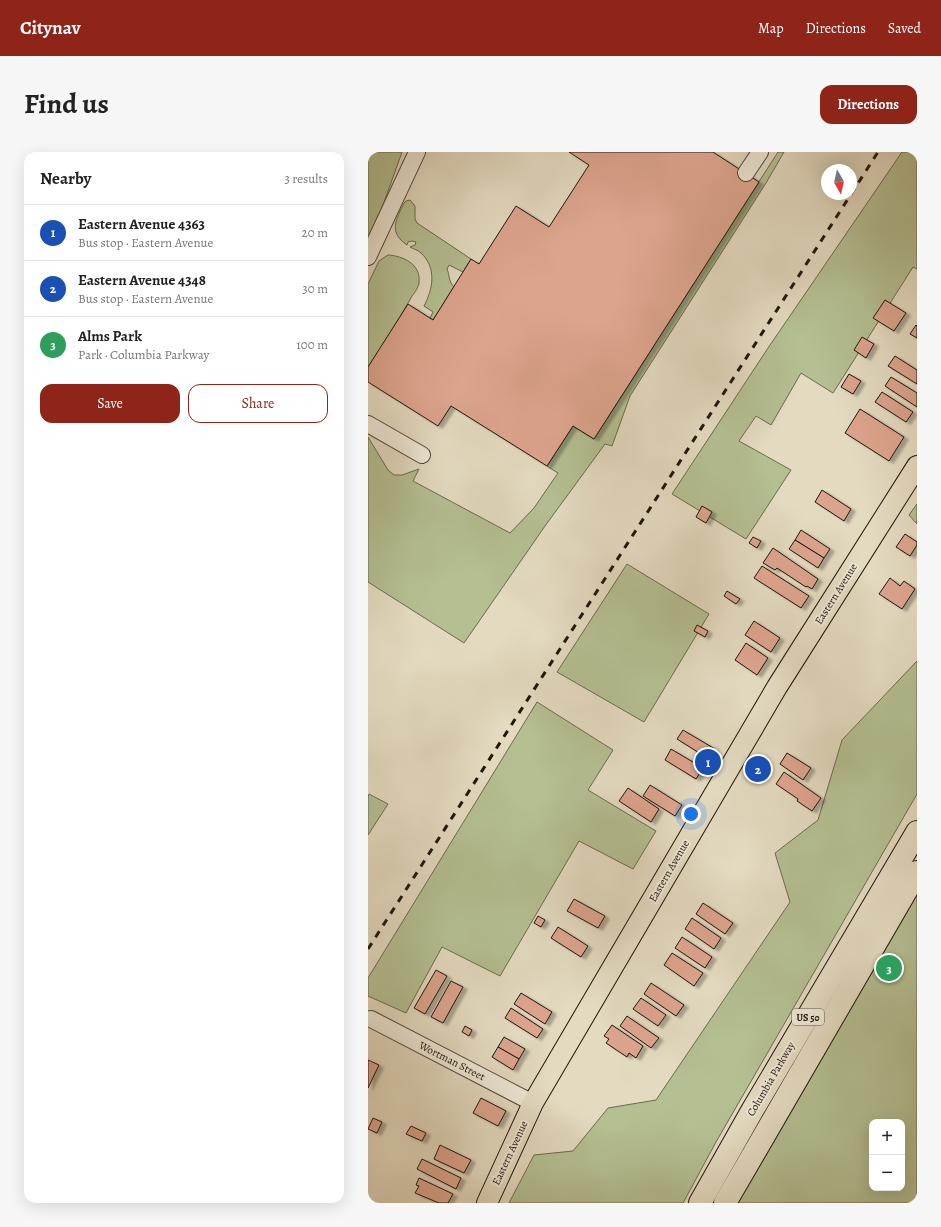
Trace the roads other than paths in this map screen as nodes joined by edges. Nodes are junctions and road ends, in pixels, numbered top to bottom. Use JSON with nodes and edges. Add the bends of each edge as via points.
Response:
{"nodes":[{"id":1,"x":417,"y":152,"type":"edge"},
{"id":2,"x":760,"y":152,"type":"edge"},
{"id":3,"x":746,"y":173,"type":"dead end"},
{"id":4,"x":368,"y":257,"type":"edge"},
{"id":5,"x":368,"y":424,"type":"edge"},
{"id":6,"x":422,"y":455,"type":"dead end"},
{"id":7,"x":917,"y":466,"type":"edge"},
{"id":8,"x":917,"y":832,"type":"edge"},
{"id":9,"x":917,"y":872,"type":"edge"},
{"id":10,"x":371,"y":1019,"type":"dead end"},
{"id":11,"x":533,"y":1103,"type":"junction"},
{"id":12,"x":487,"y":1203,"type":"edge"},
{"id":13,"x":700,"y":1203,"type":"edge"},
{"id":14,"x":725,"y":1203,"type":"edge"}],
"edges":[{"from":1,"to":4,"type":"street"},
{"from":2,"to":3,"type":"street"},
{"from":5,"to":6,"type":"street"},
{"from":7,"to":11,"type":"main road","name":"Eastern Avenue","via":[[777,687]]},
{"from":8,"to":13,"type":"highway","name":"Columbia Parkway","number":"US 50"},
{"from":9,"to":14,"type":"highway","name":"Columbia Parkway","number":"US 50"},
{"from":10,"to":11,"type":"street","name":"Wortman Street"},
{"from":11,"to":12,"type":"main road","name":"Eastern Avenue"}]}
